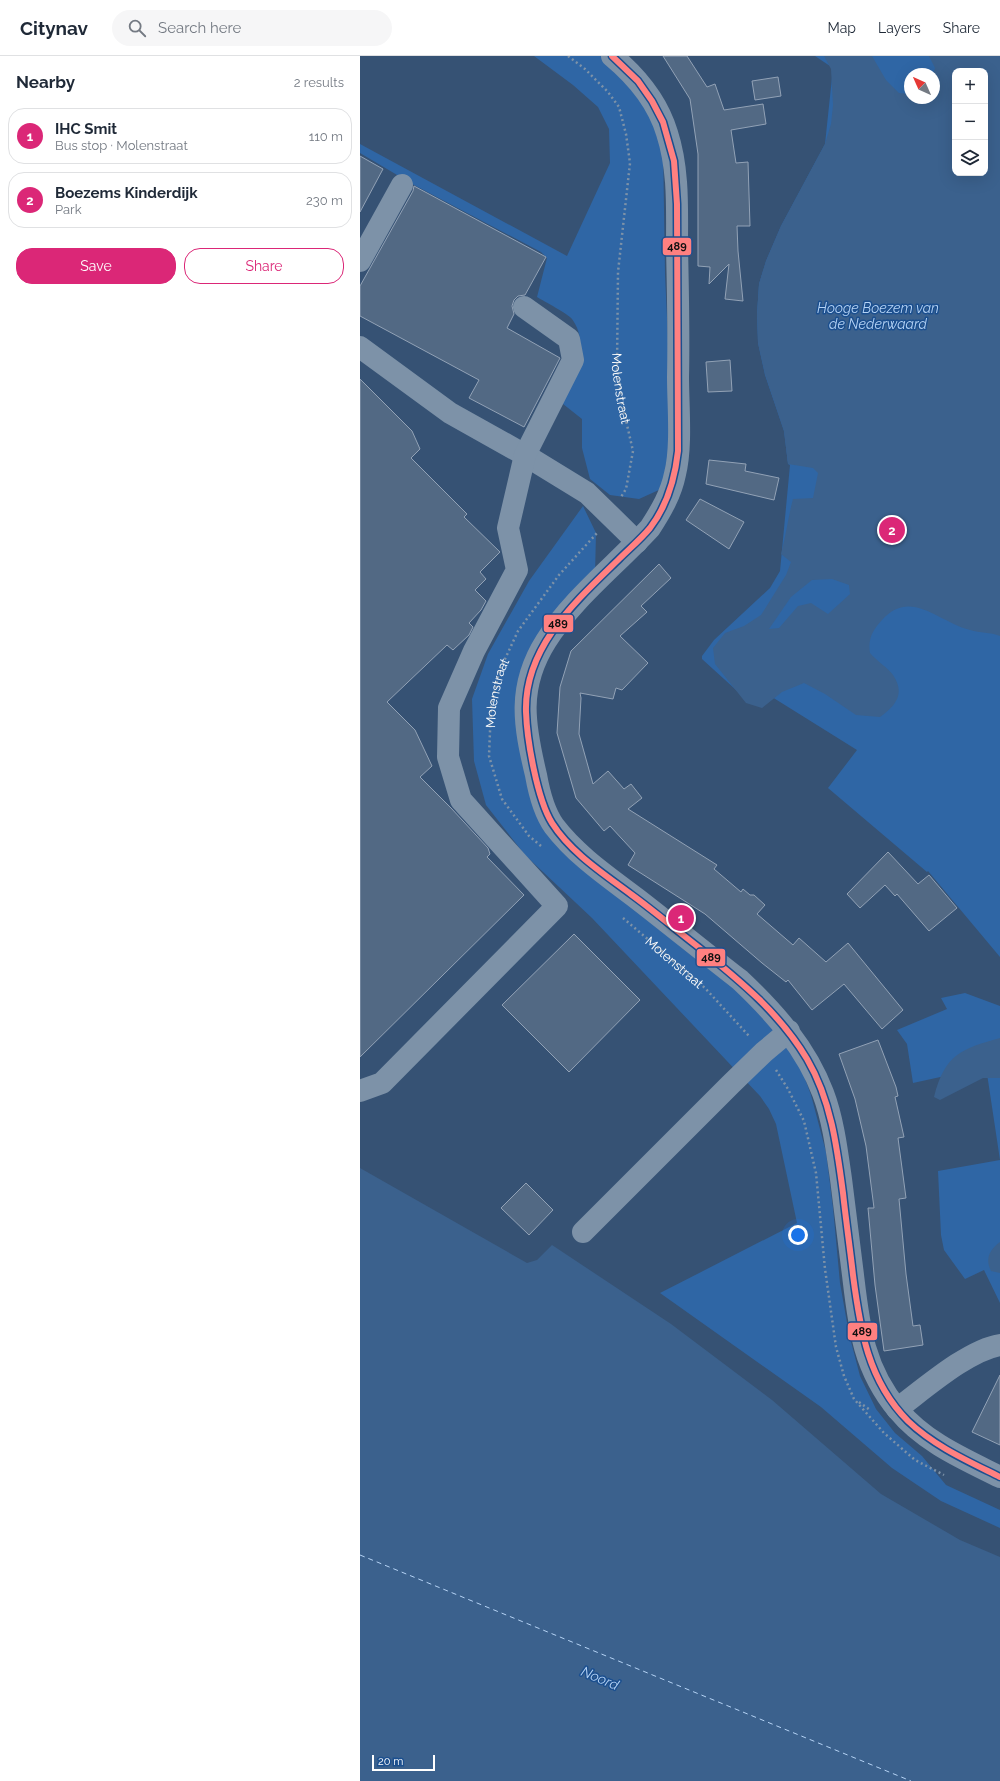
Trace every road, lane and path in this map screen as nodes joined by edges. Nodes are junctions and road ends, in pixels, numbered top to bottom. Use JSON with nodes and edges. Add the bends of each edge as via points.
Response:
{"nodes":[{"id":1,"x":568,"y":56,"type":"edge"},
{"id":2,"x":612,"y":56,"type":"edge"},
{"id":3,"x":402,"y":185,"type":"dead end"},
{"id":4,"x":360,"y":261,"type":"edge"},
{"id":5,"x":524,"y":307,"type":"dead end"},
{"id":6,"x":360,"y":347,"type":"edge"},
{"id":7,"x":525,"y":455,"type":"junction"},
{"id":8,"x":611,"y":516,"type":"junction"},
{"id":9,"x":636,"y":542,"type":"junction"},
{"id":10,"x":544,"y":849,"type":"dead end"},
{"id":11,"x":617,"y":912,"type":"dead end"},
{"id":12,"x":789,"y":1031,"type":"junction"},
{"id":13,"x":764,"y":1052,"type":"junction"},
{"id":14,"x":360,"y":1091,"type":"edge"},
{"id":15,"x":583,"y":1232,"type":"dead end"},
{"id":16,"x":825,"y":1269,"type":"dead end"},
{"id":17,"x":1000,"y":1345,"type":"edge"},
{"id":18,"x":897,"y":1409,"type":"junction"},
{"id":19,"x":1000,"y":1478,"type":"edge"}],
"edges":[{"from":1,"to":8,"type":"path","name":"Molenstraat","via":[[585,69],[619,106],[630,163],[618,272],[617,368],[633,451],[626,489]]},
{"from":2,"to":9,"type":"street","name":"Molenstraat","via":[[642,86],[659,113],[667,133],[676,174],[676,472],[661,511],[650,528]]},
{"from":3,"to":4,"type":"street"},
{"from":5,"to":7,"type":"street","via":[[569,339],[573,360]]},
{"from":6,"to":7,"type":"street","via":[[450,413]]},
{"from":7,"to":8,"type":"street","via":[[587,493]]},
{"from":7,"to":14,"type":"street","via":[[508,528],[517,570],[474,651],[449,708],[448,757],[460,800],[557,906],[382,1083]]},
{"from":8,"to":9,"type":"street"},
{"from":8,"to":10,"type":"path","name":"Molenstraat","via":[[559,575],[518,631],[499,672],[490,707],[489,756],[502,799],[529,836]]},
{"from":9,"to":12,"type":"street","name":"Molenstraat","via":[[558,624],[536,660],[526,696],[525,718],[544,805],[553,825],[593,865],[740,980]]},
{"from":11,"to":13,"type":"path","name":"Molenstraat","via":[[705,988]]},
{"from":12,"to":13,"type":"street"},
{"from":12,"to":18,"type":"street","name":"Molenstraat","via":[[823,1094],[836,1145],[859,1328],[881,1386]]},
{"from":13,"to":15,"type":"street"},
{"from":13,"to":16,"type":"path","name":"Molenstraat","via":[[788,1089],[804,1121],[816,1173]]},
{"from":17,"to":18,"type":"street","via":[[970,1356]]},
{"from":18,"to":19,"type":"street","name":"Molenstraat","via":[[931,1440]]}]}
